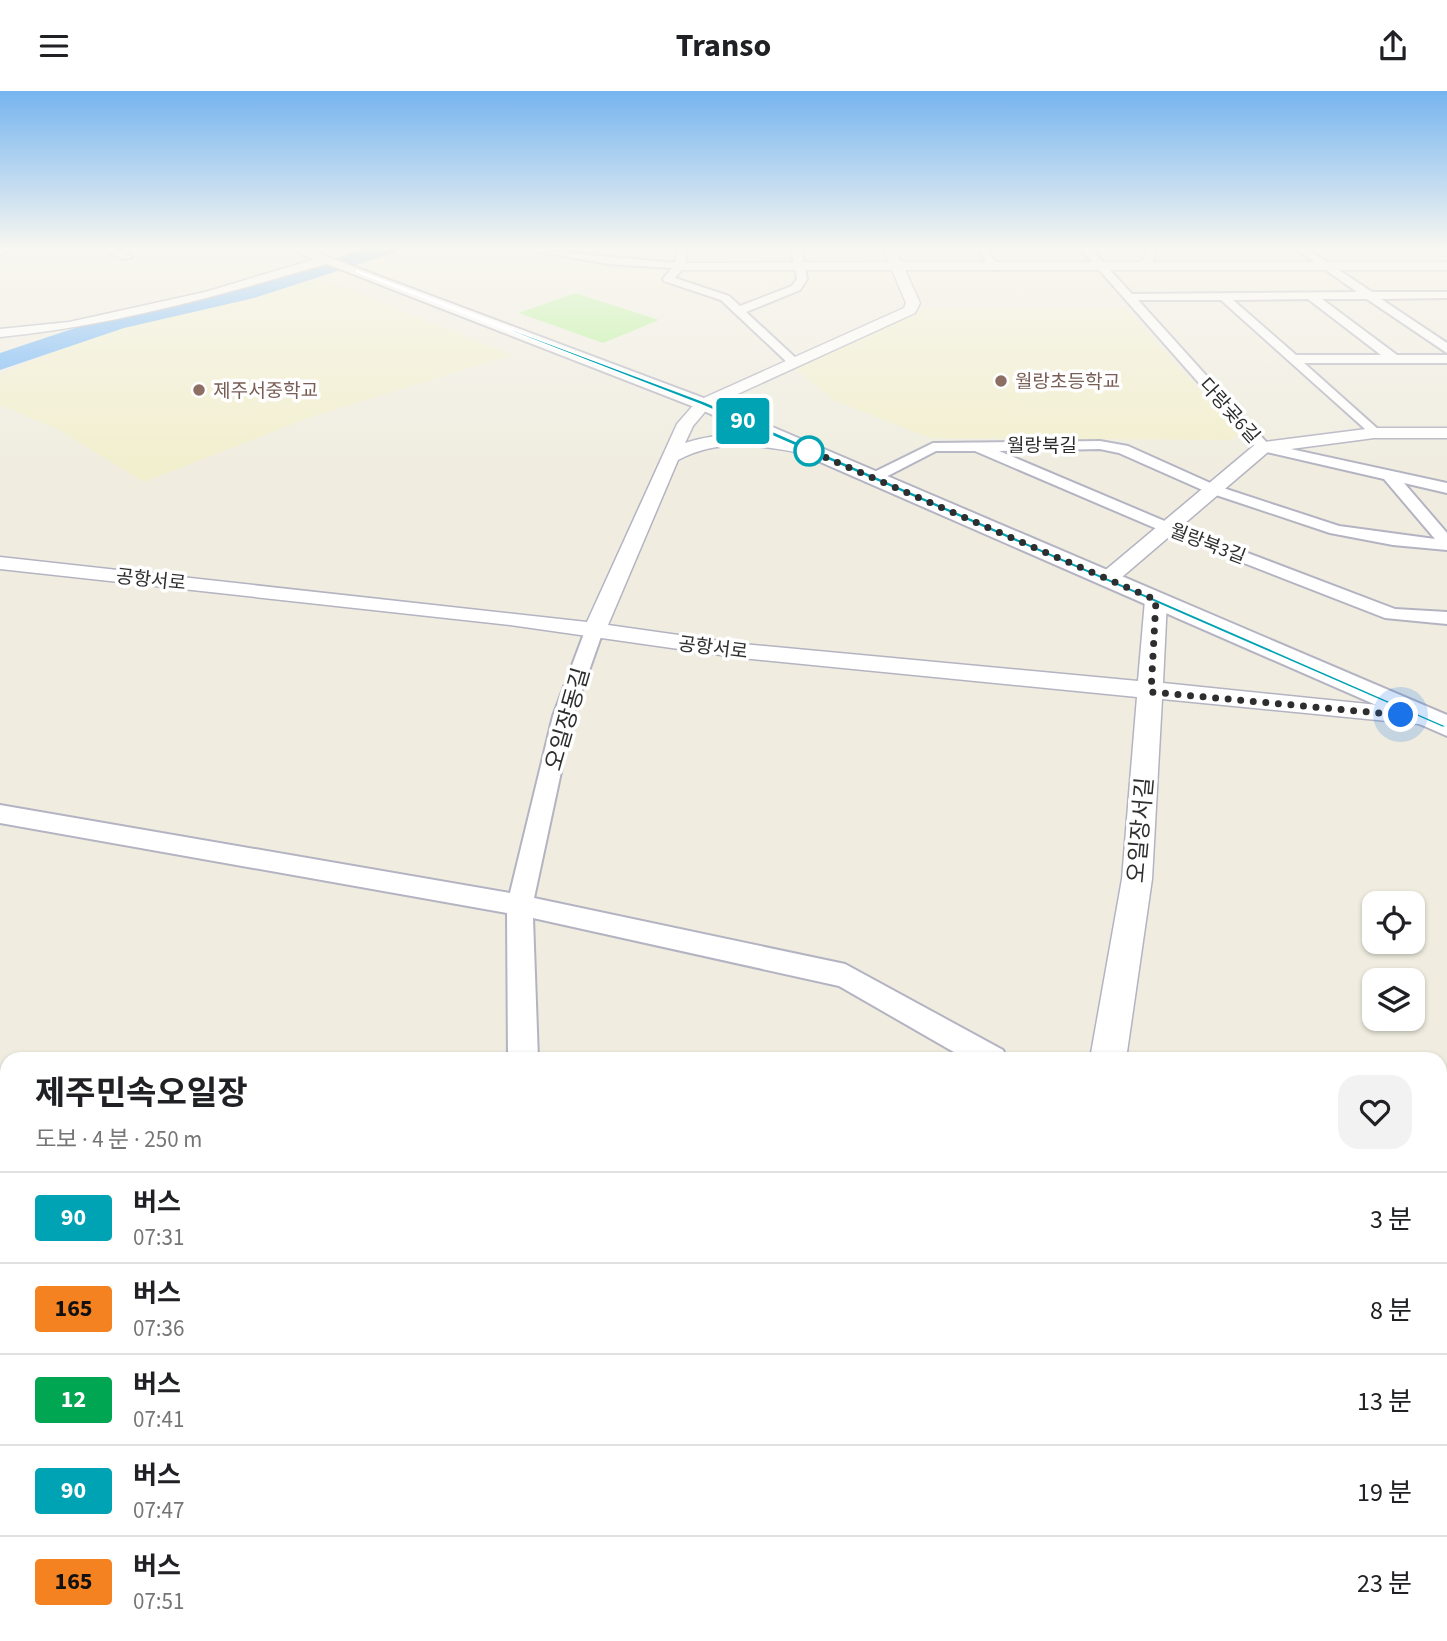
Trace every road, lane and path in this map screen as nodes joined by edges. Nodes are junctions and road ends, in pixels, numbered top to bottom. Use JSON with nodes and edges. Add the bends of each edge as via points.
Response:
{"nodes":[{"id":1,"x":98,"y":320,"type":"edge"},
{"id":2,"x":483,"y":320,"type":"edge"},
{"id":3,"x":751,"y":320,"type":"edge"},
{"id":4,"x":887,"y":320,"type":"edge"},
{"id":5,"x":1151,"y":320,"type":"edge"},
{"id":6,"x":1250,"y":320,"type":"edge"},
{"id":7,"x":1343,"y":320,"type":"edge"},
{"id":8,"x":1405,"y":320,"type":"edge"},
{"id":9,"x":0,"y":333,"type":"edge"},
{"id":10,"x":1447,"y":349,"type":"edge"},
{"id":11,"x":1291,"y":359,"type":"junction"},
{"id":12,"x":1394,"y":359,"type":"junction"},
{"id":13,"x":1447,"y":359,"type":"edge"},
{"id":14,"x":794,"y":362,"type":"junction"},
{"id":15,"x":703,"y":404,"type":"junction"},
{"id":16,"x":1374,"y":433,"type":"junction"},
{"id":17,"x":1447,"y":433,"type":"edge"},
{"id":18,"x":975,"y":445,"type":"junction"},
{"id":19,"x":1263,"y":447,"type":"junction"},
{"id":20,"x":806,"y":449,"type":"junction"},
{"id":21,"x":671,"y":457,"type":"junction"},
{"id":22,"x":1390,"y":476,"type":"junction"},
{"id":23,"x":870,"y":479,"type":"junction"},
{"id":24,"x":1447,"y":488,"type":"edge"},
{"id":25,"x":1212,"y":489,"type":"junction"},
{"id":26,"x":1168,"y":528,"type":"junction"},
{"id":27,"x":1447,"y":544,"type":"edge"},
{"id":28,"x":0,"y":563,"type":"edge"},
{"id":29,"x":1107,"y":578,"type":"junction"},
{"id":30,"x":1156,"y":600,"type":"junction"},
{"id":31,"x":1447,"y":618,"type":"edge"},
{"id":32,"x":594,"y":631,"type":"junction"},
{"id":33,"x":1151,"y":692,"type":"junction"},
{"id":34,"x":1441,"y":721,"type":"edge"},
{"id":35,"x":0,"y":814,"type":"edge"},
{"id":36,"x":520,"y":905,"type":"junction"},
{"id":37,"x":523,"y":1052,"type":"edge"},
{"id":38,"x":981,"y":1052,"type":"edge"},
{"id":39,"x":1109,"y":1052,"type":"edge"}],
"edges":[{"from":1,"to":9,"type":"street"},
{"from":2,"to":15,"type":"main road"},
{"from":3,"to":14,"type":"street"},
{"from":4,"to":14,"type":"street"},
{"from":5,"to":19,"type":"street","name":"다랑곶6길"},
{"from":6,"to":11,"type":"street"},
{"from":7,"to":12,"type":"street"},
{"from":8,"to":10,"type":"street"},
{"from":11,"to":12,"type":"street"},
{"from":11,"to":16,"type":"street"},
{"from":12,"to":13,"type":"street"},
{"from":14,"to":15,"type":"street"},
{"from":15,"to":20,"type":"main road"},
{"from":15,"to":21,"type":"street","name":"오일장동길","via":[[685,425]]},
{"from":16,"to":17,"type":"street"},
{"from":16,"to":19,"type":"street"},
{"from":18,"to":23,"type":"street","name":"월랑북길","via":[[933,447]]},
{"from":18,"to":25,"type":"street","name":"월랑북길","via":[[1123,449]]},
{"from":18,"to":26,"type":"street","name":"월랑북3길"},
{"from":19,"to":22,"type":"street"},
{"from":19,"to":25,"type":"street"},
{"from":20,"to":21,"type":"street","via":[[726,437],[692,445]]},
{"from":20,"to":23,"type":"main road"},
{"from":21,"to":32,"type":"street","name":"오일장동길"},
{"from":22,"to":24,"type":"street"},
{"from":22,"to":27,"type":"street"},
{"from":23,"to":29,"type":"main road"},
{"from":25,"to":26,"type":"street"},
{"from":25,"to":27,"type":"street","name":"월랑북길","via":[[1336,530]]},
{"from":26,"to":29,"type":"street"},
{"from":26,"to":31,"type":"street","name":"월랑북3길","via":[[1392,614]]},
{"from":28,"to":32,"type":"street","name":"공항서로"},
{"from":29,"to":30,"type":"main road"},
{"from":30,"to":33,"type":"street","name":"오일장서길"},
{"from":30,"to":34,"type":"main road"},
{"from":32,"to":33,"type":"street","name":"공항서로","via":[[742,651]]},
{"from":32,"to":36,"type":"street","name":"오일장동길","via":[[564,716]]},
{"from":33,"to":34,"type":"street","name":"공항서로"},
{"from":33,"to":39,"type":"street","name":"오일장서길","via":[[1137,879]]},
{"from":35,"to":36,"type":"street"},
{"from":36,"to":37,"type":"street","name":"오일장동길"},
{"from":36,"to":38,"type":"street","via":[[845,976]]}]}
